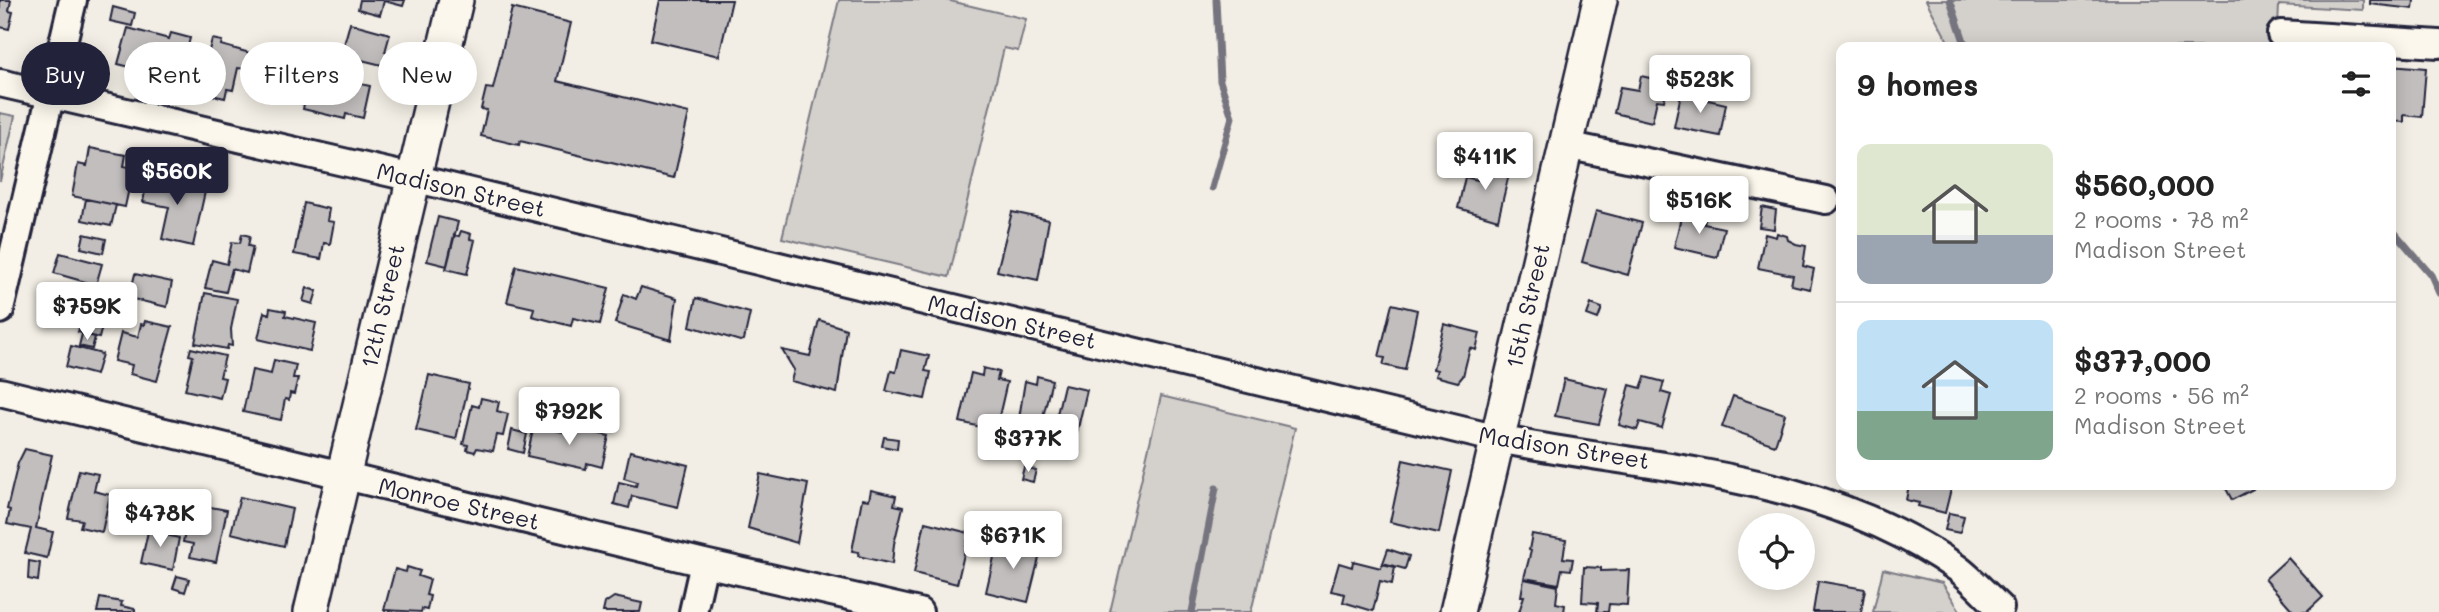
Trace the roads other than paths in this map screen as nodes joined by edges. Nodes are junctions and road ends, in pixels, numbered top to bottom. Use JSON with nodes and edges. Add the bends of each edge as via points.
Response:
{"nodes":[{"id":1,"x":73,"y":0,"type":"edge"},
{"id":2,"x":457,"y":0,"type":"edge"},
{"id":3,"x":1600,"y":0,"type":"edge"},
{"id":4,"x":2281,"y":34,"type":"dead end"},
{"id":5,"x":63,"y":42,"type":"edge"},
{"id":6,"x":2439,"y":44,"type":"edge"},
{"id":7,"x":0,"y":83,"type":"edge"},
{"id":8,"x":21,"y":88,"type":"edge"},
{"id":9,"x":48,"y":105,"type":"edge"},
{"id":10,"x":94,"y":105,"type":"edge"},
{"id":11,"x":1566,"y":145,"type":"junction"},
{"id":12,"x":413,"y":178,"type":"junction"},
{"id":13,"x":1826,"y":200,"type":"dead end"},
{"id":14,"x":0,"y":310,"type":"edge"},
{"id":15,"x":0,"y":392,"type":"edge"},
{"id":16,"x":1498,"y":439,"type":"junction"},
{"id":17,"x":343,"y":476,"type":"junction"},
{"id":18,"x":704,"y":563,"type":"junction"},
{"id":19,"x":2000,"y":608,"type":"dead end"},
{"id":20,"x":311,"y":612,"type":"edge"},
{"id":21,"x":693,"y":612,"type":"edge"},
{"id":22,"x":919,"y":612,"type":"edge"},
{"id":23,"x":1457,"y":612,"type":"edge"}],
"edges":[{"from":1,"to":5,"type":"street"},
{"from":2,"to":12,"type":"street","name":"12th Street"},
{"from":3,"to":11,"type":"street","name":"15th Street"},
{"from":4,"to":6,"type":"street"},
{"from":7,"to":8,"type":"street","name":"Madison Street"},
{"from":9,"to":14,"type":"street"},
{"from":10,"to":12,"type":"street","name":"Madison Street"},
{"from":11,"to":13,"type":"street"},
{"from":11,"to":16,"type":"street","name":"15th Street"},
{"from":12,"to":16,"type":"street","name":"Madison Street"},
{"from":12,"to":17,"type":"street","name":"12th Street"},
{"from":15,"to":17,"type":"street","name":"Monroe Street"},
{"from":16,"to":19,"type":"street","name":"Madison Street","via":[[1672,466],[1834,505],[1958,569]]},
{"from":16,"to":23,"type":"street","name":"15th Street"},
{"from":17,"to":18,"type":"street","name":"Monroe Street"},
{"from":17,"to":20,"type":"street","name":"12th Street"},
{"from":18,"to":21,"type":"street"},
{"from":18,"to":22,"type":"street","name":"Monroe Street"}]}
